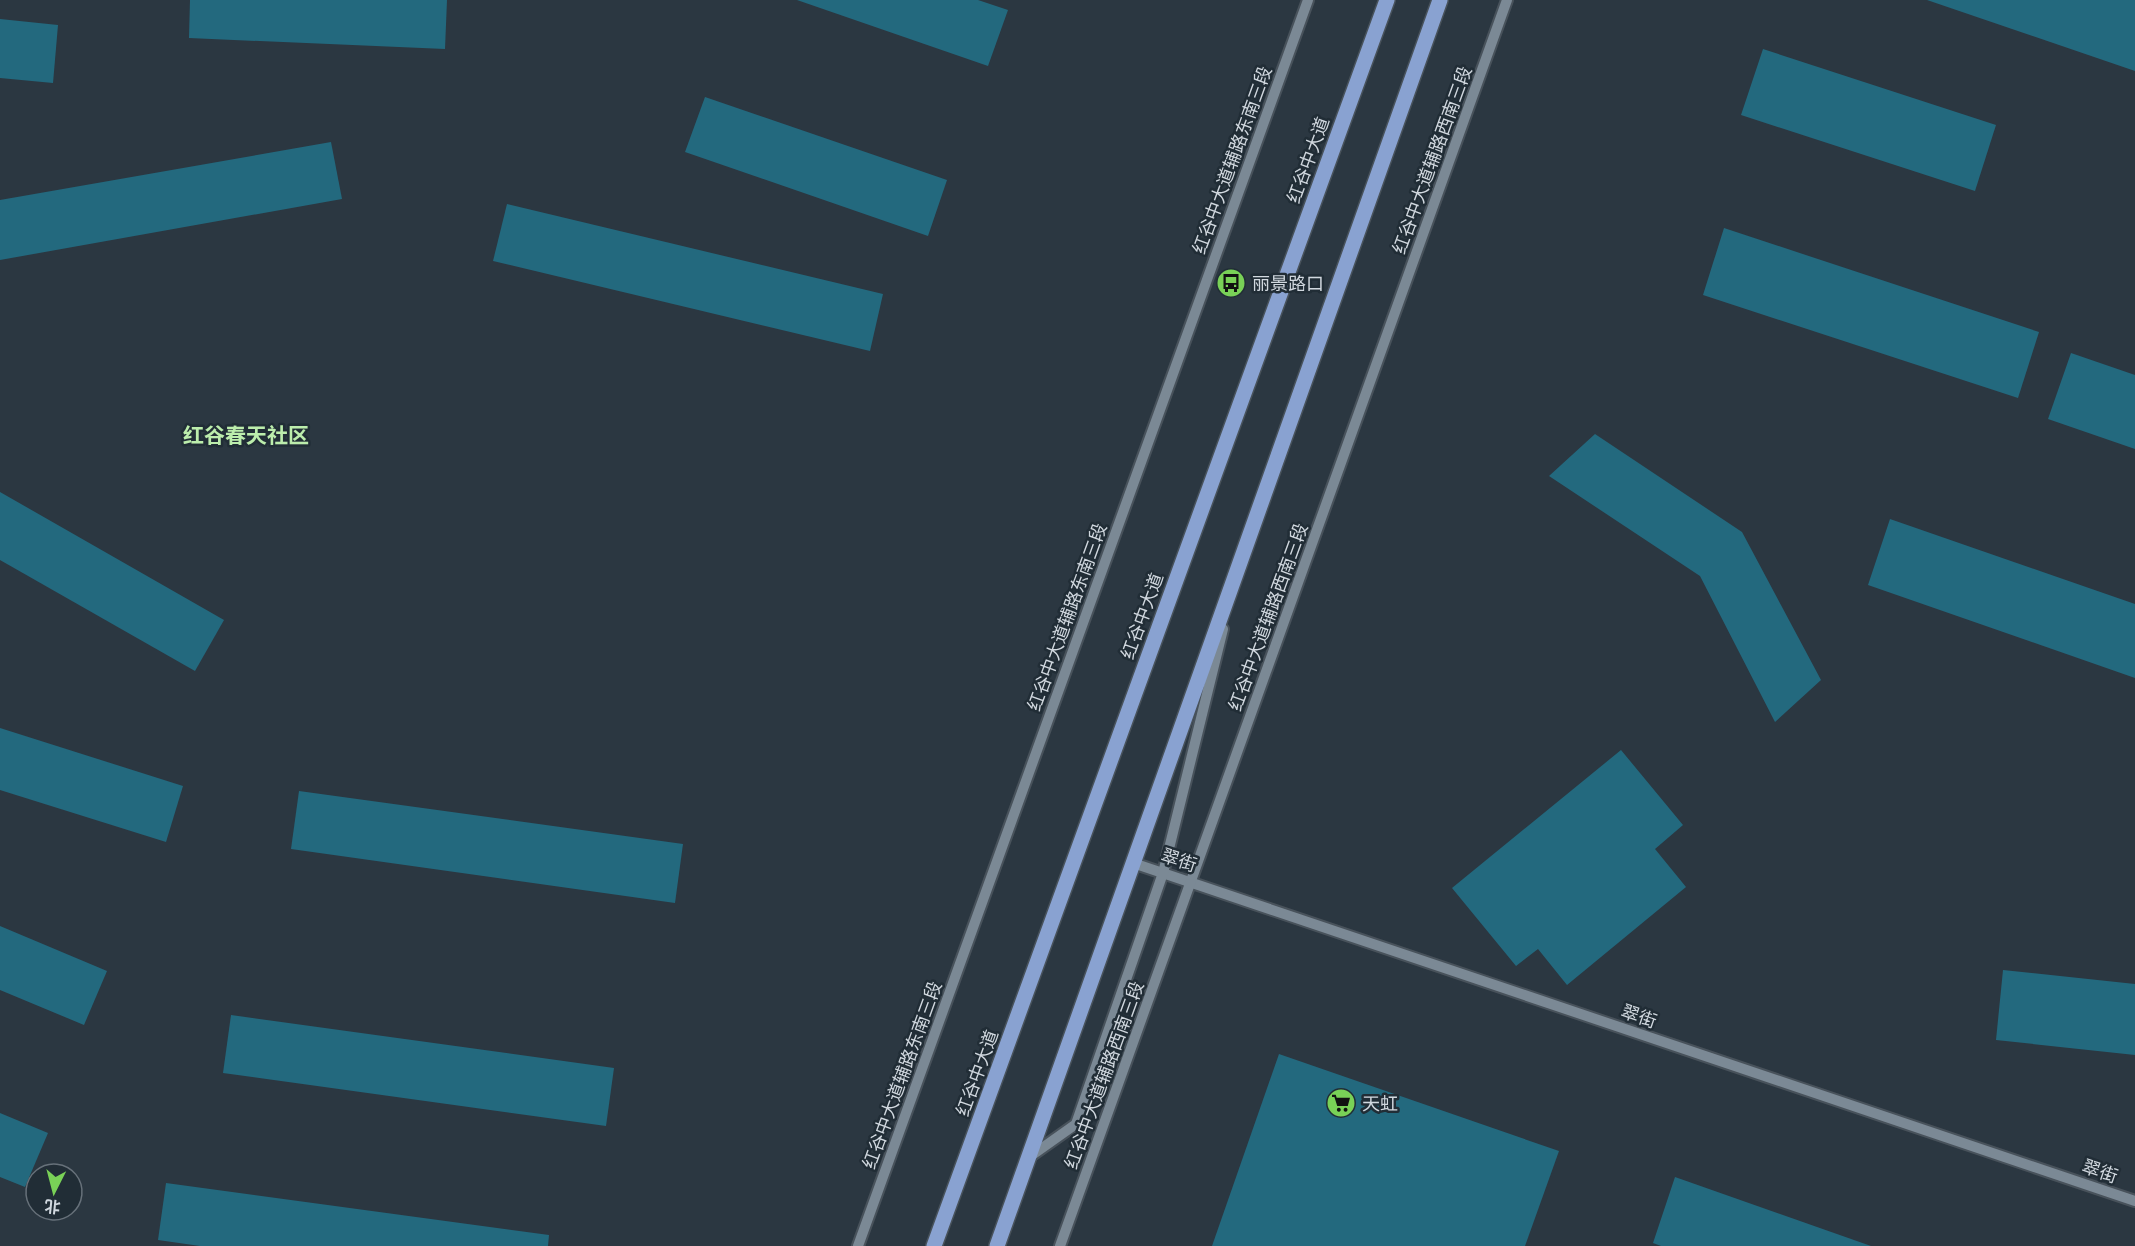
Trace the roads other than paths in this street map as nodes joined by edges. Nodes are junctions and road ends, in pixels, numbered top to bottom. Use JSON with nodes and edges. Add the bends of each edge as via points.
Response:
{"nodes":[{"id":1,"x":1308,"y":0,"type":"edge"},
{"id":2,"x":1387,"y":0,"type":"edge"},
{"id":3,"x":1440,"y":0,"type":"edge"},
{"id":4,"x":1507,"y":0,"type":"edge"},
{"id":5,"x":1237,"y":572,"type":"junction"},
{"id":6,"x":1133,"y":862,"type":"junction"},
{"id":7,"x":1163,"y":873,"type":"junction"},
{"id":8,"x":1191,"y":882,"type":"junction"},
{"id":9,"x":1028,"y":1158,"type":"junction"},
{"id":10,"x":2135,"y":1201,"type":"edge"},
{"id":11,"x":858,"y":1246,"type":"edge"},
{"id":12,"x":934,"y":1246,"type":"edge"},
{"id":13,"x":996,"y":1246,"type":"edge"},
{"id":14,"x":1060,"y":1246,"type":"edge"}],
"edges":[{"from":1,"to":11,"type":"street","name":"红谷中大道辅路东南三段"},
{"from":2,"to":12,"type":"main road","name":"红谷中大道"},
{"from":3,"to":5,"type":"main road"},
{"from":4,"to":8,"type":"street","name":"红谷中大道辅路西南三段"},
{"from":5,"to":6,"type":"main road"},
{"from":5,"to":7,"type":"street"},
{"from":6,"to":7,"type":"street","name":"翠街"},
{"from":6,"to":9,"type":"main road"},
{"from":7,"to":8,"type":"street","name":"翠街"},
{"from":7,"to":9,"type":"street","via":[[1076,1124]]},
{"from":8,"to":10,"type":"street","name":"翠街"},
{"from":8,"to":14,"type":"street","name":"红谷中大道辅路西南三段"},
{"from":9,"to":13,"type":"main road"}]}
